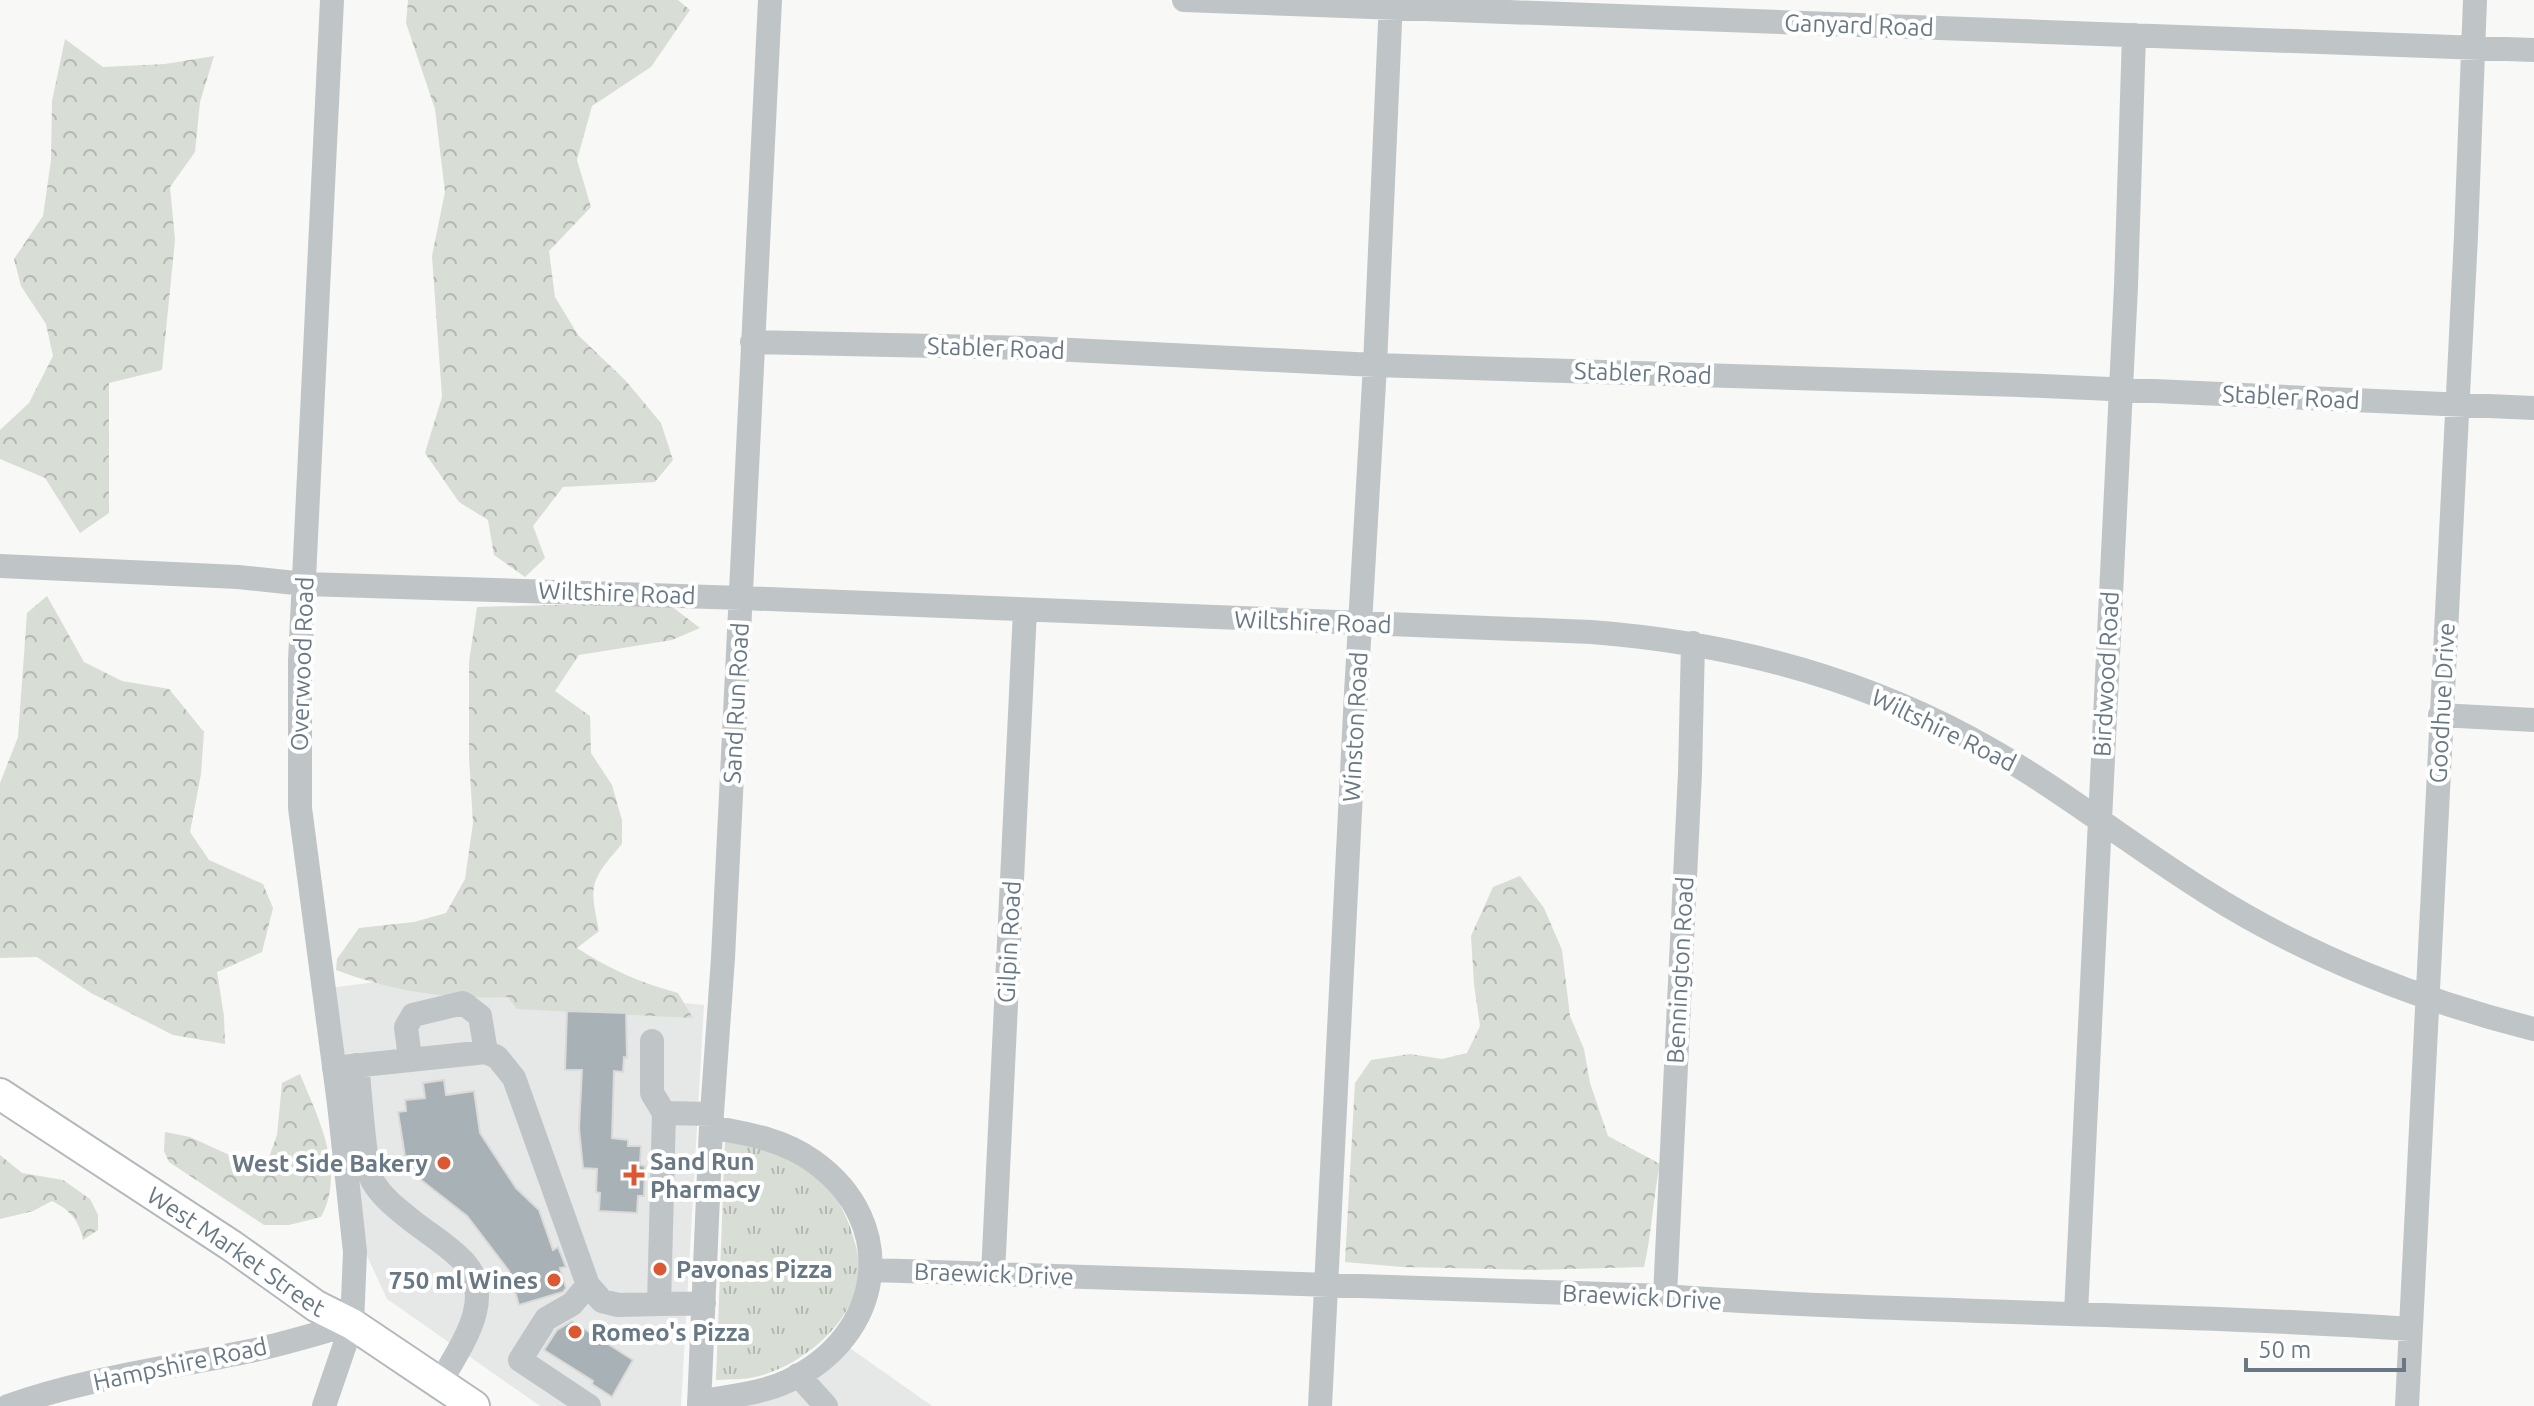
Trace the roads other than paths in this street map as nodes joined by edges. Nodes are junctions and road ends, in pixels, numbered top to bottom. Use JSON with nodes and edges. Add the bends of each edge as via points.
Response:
{"nodes":[{"id":1,"x":332,"y":0,"type":"edge"},
{"id":2,"x":770,"y":0,"type":"edge"},
{"id":3,"x":1184,"y":0,"type":"edge"},
{"id":4,"x":2475,"y":0,"type":"edge"},
{"id":5,"x":1391,"y":3,"type":"edge"},
{"id":6,"x":2134,"y":35,"type":"junction"},
{"id":7,"x":2474,"y":48,"type":"junction"},
{"id":8,"x":2534,"y":50,"type":"edge"},
{"id":9,"x":752,"y":342,"type":"junction"},
{"id":10,"x":1375,"y":365,"type":"junction"},
{"id":11,"x":2120,"y":390,"type":"junction"},
{"id":12,"x":2458,"y":404,"type":"junction"},
{"id":13,"x":2534,"y":408,"type":"edge"},
{"id":14,"x":0,"y":566,"type":"edge"},
{"id":15,"x":305,"y":584,"type":"junction"},
{"id":16,"x":742,"y":598,"type":"junction"},
{"id":17,"x":1025,"y":610,"type":"junction"},
{"id":18,"x":1360,"y":623,"type":"junction"},
{"id":19,"x":1693,"y":643,"type":"junction"},
{"id":20,"x":2440,"y":715,"type":"junction"},
{"id":21,"x":2534,"y":720,"type":"edge"},
{"id":22,"x":2099,"y":821,"type":"junction"},
{"id":23,"x":2426,"y":996,"type":"junction"},
{"id":24,"x":2534,"y":1029,"type":"edge"},
{"id":25,"x":652,"y":1041,"type":"dead end"},
{"id":26,"x":486,"y":1052,"type":"junction"},
{"id":27,"x":410,"y":1058,"type":"junction"},
{"id":28,"x":346,"y":1066,"type":"junction"},
{"id":29,"x":0,"y":1094,"type":"edge"},
{"id":30,"x":664,"y":1113,"type":"junction"},
{"id":31,"x":711,"y":1120,"type":"junction"},
{"id":32,"x":872,"y":1270,"type":"junction"},
{"id":33,"x":993,"y":1274,"type":"junction"},
{"id":34,"x":588,"y":1285,"type":"junction"},
{"id":35,"x":1327,"y":1286,"type":"junction"},
{"id":36,"x":1665,"y":1296,"type":"junction"},
{"id":37,"x":704,"y":1303,"type":"junction"},
{"id":38,"x":659,"y":1304,"type":"junction"},
{"id":39,"x":2076,"y":1313,"type":"junction"},
{"id":40,"x":352,"y":1324,"type":"junction"},
{"id":41,"x":2411,"y":1329,"type":"junction"},
{"id":42,"x":798,"y":1375,"type":"junction"},
{"id":43,"x":440,"y":1383,"type":"junction"},
{"id":44,"x":699,"y":1404,"type":"edge"},
{"id":45,"x":8,"y":1406,"type":"edge"},
{"id":46,"x":324,"y":1406,"type":"edge"},
{"id":47,"x":474,"y":1406,"type":"edge"},
{"id":48,"x":589,"y":1406,"type":"edge"},
{"id":49,"x":826,"y":1406,"type":"edge"},
{"id":50,"x":1320,"y":1406,"type":"edge"},
{"id":51,"x":2407,"y":1406,"type":"edge"}],
"edges":[{"from":1,"to":15,"type":"street","name":"Overwood Road"},
{"from":2,"to":9,"type":"street","name":"Sand Run Road"},
{"from":3,"to":5,"type":"street","name":"Ganyard Road"},
{"from":4,"to":7,"type":"street","name":"Goodhue Drive"},
{"from":5,"to":6,"type":"street","name":"Ganyard Road"},
{"from":5,"to":10,"type":"street","name":"Winston Road"},
{"from":6,"to":7,"type":"street","name":"Ganyard Road"},
{"from":6,"to":11,"type":"street","name":"Birdwood Road"},
{"from":7,"to":8,"type":"street","name":"Ganyard Road"},
{"from":7,"to":12,"type":"street","name":"Goodhue Drive"},
{"from":9,"to":10,"type":"street","name":"Stabler Road","via":[[1032,348]]},
{"from":9,"to":16,"type":"street","name":"Sand Run Road"},
{"from":10,"to":11,"type":"street","name":"Stabler Road"},
{"from":10,"to":18,"type":"street","name":"Winston Road"},
{"from":11,"to":12,"type":"street","name":"Stabler Road"},
{"from":11,"to":22,"type":"street","name":"Birdwood Road"},
{"from":12,"to":13,"type":"street","name":"Stabler Road"},
{"from":12,"to":20,"type":"street","name":"Goodhue Drive"},
{"from":14,"to":15,"type":"street","name":"Wiltshire Road"},
{"from":15,"to":16,"type":"street","name":"Wiltshire Road"},
{"from":15,"to":28,"type":"street","name":"Overwood Road","via":[[300,808]]},
{"from":16,"to":17,"type":"street","name":"Wiltshire Road"},
{"from":16,"to":31,"type":"street","name":"Sand Run Road"},
{"from":17,"to":18,"type":"street","name":"Wiltshire Road"},
{"from":17,"to":33,"type":"street","name":"Gilpin Road"},
{"from":18,"to":19,"type":"street","name":"Wiltshire Road","via":[[1591,632]]},
{"from":18,"to":35,"type":"street","name":"Winston Road"},
{"from":19,"to":22,"type":"street","name":"Wiltshire Road","via":[[1770,660],[1939,722],[2034,775]]},
{"from":19,"to":36,"type":"street","name":"Bennington Road"},
{"from":20,"to":21,"type":"street"},
{"from":20,"to":23,"type":"street","name":"Goodhue Drive"},
{"from":22,"to":23,"type":"street","name":"Wiltshire Road","via":[[2208,894],[2288,938]]},
{"from":22,"to":39,"type":"street","name":"Birdwood Road"},
{"from":23,"to":24,"type":"street","name":"Wiltshire Road"},
{"from":23,"to":41,"type":"street","name":"Goodhue Drive"},
{"from":25,"to":30,"type":"street","via":[[652,1093]]},
{"from":26,"to":27,"type":"street"},
{"from":26,"to":27,"type":"street","via":[[480,1016],[463,1003],[413,1015],[406,1027]]},
{"from":26,"to":34,"type":"street","via":[[514,1078]]},
{"from":27,"to":28,"type":"street"},
{"from":28,"to":40,"type":"street","name":"Overwood Road","via":[[355,1252]]},
{"from":28,"to":43,"type":"street","via":[[371,1178],[389,1203],[462,1259],[476,1283],[474,1316]]},
{"from":29,"to":40,"type":"main road","name":"West Market Street","via":[[316,1306]]},
{"from":30,"to":31,"type":"street"},
{"from":30,"to":38,"type":"street"},
{"from":31,"to":32,"type":"street","via":[[784,1143],[831,1175],[864,1228]]},
{"from":31,"to":37,"type":"street","name":"Sand Run Road"},
{"from":32,"to":33,"type":"street","name":"Braewick Drive"},
{"from":32,"to":42,"type":"street","via":[[854,1324],[823,1360]]},
{"from":33,"to":35,"type":"street","name":"Braewick Drive"},
{"from":34,"to":38,"type":"street","via":[[602,1301]]},
{"from":34,"to":48,"type":"street","via":[[572,1304],[546,1319],[520,1360]]},
{"from":35,"to":36,"type":"street","name":"Braewick Drive"},
{"from":35,"to":50,"type":"street","name":"Winston Road"},
{"from":36,"to":39,"type":"street","name":"Braewick Drive"},
{"from":37,"to":38,"type":"street"},
{"from":37,"to":44,"type":"street","name":"Sand Run Road"},
{"from":39,"to":41,"type":"street","name":"Braewick Drive"},
{"from":40,"to":43,"type":"main road","name":"West Market Street"},
{"from":40,"to":45,"type":"street","name":"Hampshire Road"},
{"from":40,"to":46,"type":"street","name":"Overwood Road"},
{"from":41,"to":51,"type":"street","name":"Goodhue Drive"},
{"from":42,"to":44,"type":"street","via":[[773,1387]]},
{"from":42,"to":49,"type":"street"},
{"from":43,"to":47,"type":"main road","name":"West Market Street"}]}
